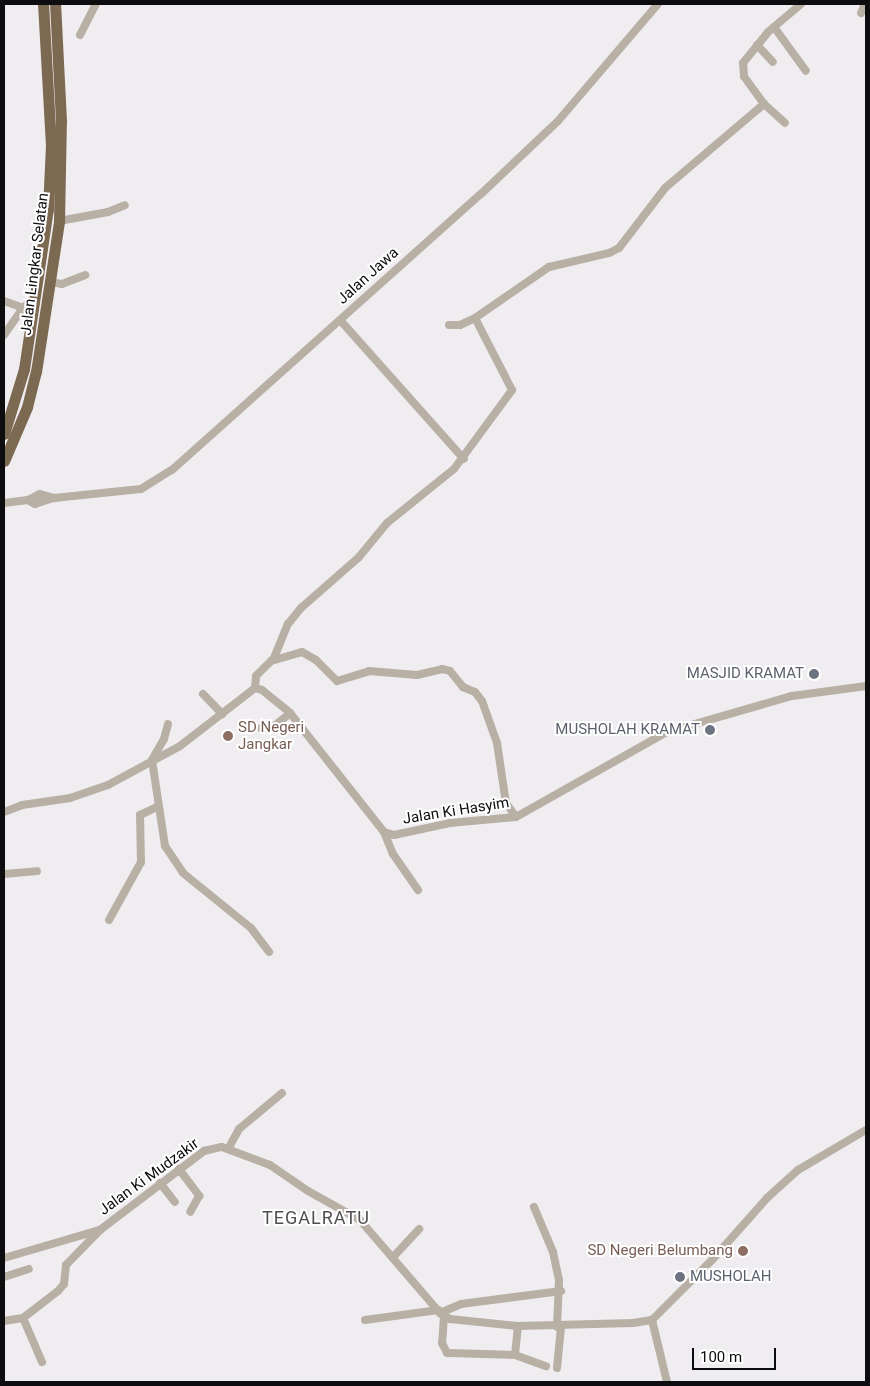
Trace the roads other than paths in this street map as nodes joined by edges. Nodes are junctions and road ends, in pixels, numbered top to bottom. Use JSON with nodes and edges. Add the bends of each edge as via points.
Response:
{"nodes":[{"id":1,"x":43,"y":4,"type":"edge"},
{"id":2,"x":55,"y":4,"type":"edge"},
{"id":3,"x":96,"y":4,"type":"edge"},
{"id":4,"x":658,"y":4,"type":"edge"},
{"id":5,"x":801,"y":4,"type":"edge"},
{"id":6,"x":865,"y":4,"type":"edge"},
{"id":7,"x":861,"y":13,"type":"dead end"},
{"id":8,"x":774,"y":27,"type":"junction"},
{"id":9,"x":80,"y":35,"type":"dead end"},
{"id":10,"x":756,"y":45,"type":"junction"},
{"id":11,"x":773,"y":62,"type":"dead end"},
{"id":12,"x":806,"y":71,"type":"dead end"},
{"id":13,"x":53,"y":77,"type":"junction"},
{"id":14,"x":764,"y":104,"type":"junction"},
{"id":15,"x":785,"y":122,"type":"dead end"},
{"id":16,"x":125,"y":205,"type":"dead end"},
{"id":17,"x":59,"y":220,"type":"junction"},
{"id":18,"x":85,"y":275,"type":"dead end"},
{"id":19,"x":50,"y":282,"type":"junction"},
{"id":20,"x":35,"y":298,"type":"junction"},
{"id":21,"x":4,"y":301,"type":"edge"},
{"id":22,"x":23,"y":308,"type":"junction"},
{"id":23,"x":475,"y":318,"type":"junction"},
{"id":24,"x":340,"y":320,"type":"junction"},
{"id":25,"x":449,"y":325,"type":"dead end"},
{"id":26,"x":4,"y":335,"type":"edge"},
{"id":27,"x":4,"y":434,"type":"edge"},
{"id":28,"x":464,"y":459,"type":"junction"},
{"id":29,"x":4,"y":461,"type":"edge"},
{"id":30,"x":4,"y":503,"type":"edge"},
{"id":31,"x":270,"y":661,"type":"junction"},
{"id":32,"x":866,"y":686,"type":"edge"},
{"id":33,"x":255,"y":688,"type":"junction"},
{"id":34,"x":203,"y":694,"type":"dead end"},
{"id":35,"x":290,"y":713,"type":"junction"},
{"id":36,"x":222,"y":714,"type":"junction"},
{"id":37,"x":168,"y":724,"type":"dead end"},
{"id":38,"x":261,"y":728,"type":"dead end"},
{"id":39,"x":152,"y":760,"type":"junction"},
{"id":40,"x":158,"y":807,"type":"junction"},
{"id":41,"x":4,"y":812,"type":"edge"},
{"id":42,"x":516,"y":817,"type":"junction"},
{"id":43,"x":384,"y":832,"type":"junction"},
{"id":44,"x":37,"y":871,"type":"dead end"},
{"id":45,"x":4,"y":874,"type":"edge"},
{"id":46,"x":418,"y":890,"type":"dead end"},
{"id":47,"x":109,"y":920,"type":"dead end"},
{"id":48,"x":269,"y":952,"type":"dead end"},
{"id":49,"x":282,"y":1093,"type":"dead end"},
{"id":50,"x":866,"y":1130,"type":"edge"},
{"id":51,"x":228,"y":1148,"type":"junction"},
{"id":52,"x":178,"y":1169,"type":"junction"},
{"id":53,"x":160,"y":1183,"type":"junction"},
{"id":54,"x":176,"y":1202,"type":"dead end"},
{"id":55,"x":534,"y":1207,"type":"dead end"},
{"id":56,"x":190,"y":1212,"type":"dead end"},
{"id":57,"x":419,"y":1229,"type":"dead end"},
{"id":58,"x":100,"y":1230,"type":"junction"},
{"id":59,"x":394,"y":1256,"type":"junction"},
{"id":60,"x":4,"y":1258,"type":"edge"},
{"id":61,"x":28,"y":1270,"type":"dead end"},
{"id":62,"x":4,"y":1277,"type":"edge"},
{"id":63,"x":561,"y":1291,"type":"junction"},
{"id":64,"x":441,"y":1313,"type":"junction"},
{"id":65,"x":23,"y":1318,"type":"junction"},
{"id":66,"x":365,"y":1320,"type":"dead end"},
{"id":67,"x":652,"y":1320,"type":"junction"},
{"id":68,"x":4,"y":1321,"type":"edge"},
{"id":69,"x":518,"y":1326,"type":"junction"},
{"id":70,"x":559,"y":1327,"type":"junction"},
{"id":71,"x":515,"y":1355,"type":"junction"},
{"id":72,"x":42,"y":1362,"type":"dead end"},
{"id":73,"x":546,"y":1366,"type":"dead end"},
{"id":74,"x":556,"y":1368,"type":"dead end"},
{"id":75,"x":666,"y":1382,"type":"edge"}],
"edges":[{"from":1,"to":13,"type":"highway","name":"Jalan Lingkar Selatan"},
{"from":2,"to":13,"type":"highway","name":"Jalan Lingkar Selatan"},
{"from":3,"to":9,"type":"street"},
{"from":4,"to":24,"type":"street","name":"Jalan Jawa","via":[[558,121]]},
{"from":5,"to":8,"type":"street"},
{"from":6,"to":7,"type":"street"},
{"from":8,"to":10,"type":"street"},
{"from":8,"to":12,"type":"street"},
{"from":10,"to":11,"type":"street"},
{"from":10,"to":14,"type":"street","via":[[744,61],[742,70]]},
{"from":13,"to":17,"type":"highway","name":"Jalan Lingkar Selatan","via":[[61,137]]},
{"from":13,"to":20,"type":"highway","name":"Jalan Lingkar Selatan","via":[[48,210]]},
{"from":14,"to":15,"type":"street"},
{"from":14,"to":23,"type":"street","via":[[665,188],[617,250],[549,266]]},
{"from":16,"to":17,"type":"street"},
{"from":17,"to":19,"type":"highway","name":"Jalan Lingkar Selatan"},
{"from":18,"to":19,"type":"street","via":[[62,284]]},
{"from":19,"to":29,"type":"highway","name":"Jalan Lingkar Selatan","via":[[36,372],[27,407]]},
{"from":20,"to":22,"type":"street"},
{"from":20,"to":27,"type":"highway","name":"Jalan Lingkar Selatan","via":[[24,369]]},
{"from":21,"to":22,"type":"street"},
{"from":22,"to":26,"type":"street"},
{"from":23,"to":25,"type":"street"},
{"from":23,"to":28,"type":"street","via":[[513,387]]},
{"from":24,"to":28,"type":"street"},
{"from":24,"to":30,"type":"street","name":"Jalan Jawa","via":[[154,484],[141,489],[54,498],[35,504],[28,500]]},
{"from":28,"to":31,"type":"street","via":[[387,523],[359,557],[301,608],[288,624]]},
{"from":31,"to":33,"type":"street","via":[[256,676]]},
{"from":31,"to":42,"type":"street","via":[[302,652],[316,660],[338,682],[369,671],[416,675],[450,671],[462,687],[475,692],[482,701],[497,744],[506,803]]},
{"from":32,"to":42,"type":"street","name":"Jalan Ki Hasyim","via":[[792,696],[667,732]]},
{"from":33,"to":35,"type":"street","name":"Jalan Ki Hasyim"},
{"from":33,"to":36,"type":"street"},
{"from":34,"to":36,"type":"street"},
{"from":35,"to":38,"type":"street","via":[[273,727]]},
{"from":35,"to":43,"type":"street","name":"Jalan Ki Hasyim"},
{"from":36,"to":39,"type":"street","via":[[180,746]]},
{"from":37,"to":39,"type":"street"},
{"from":39,"to":40,"type":"street"},
{"from":39,"to":41,"type":"street","via":[[96,790],[70,798],[22,804]]},
{"from":40,"to":47,"type":"street","via":[[140,815],[141,862]]},
{"from":40,"to":48,"type":"street","via":[[163,840],[176,866],[251,928]]},
{"from":42,"to":43,"type":"street","name":"Jalan Ki Hasyim","via":[[450,823],[394,835]]},
{"from":43,"to":46,"type":"street","via":[[392,854]]},
{"from":44,"to":45,"type":"street"},
{"from":49,"to":51,"type":"street","via":[[238,1129]]},
{"from":50,"to":67,"type":"street","via":[[798,1170],[767,1198],[712,1260]]},
{"from":51,"to":52,"type":"street","name":"Jalan Ki Mudzakir","via":[[208,1148]]},
{"from":51,"to":59,"type":"street","name":"Jalan Ki Mudzakir","via":[[270,1165],[308,1191],[352,1214]]},
{"from":52,"to":53,"type":"street","name":"Jalan Ki Mudzakir"},
{"from":52,"to":56,"type":"street","via":[[199,1196]]},
{"from":53,"to":54,"type":"street"},
{"from":53,"to":58,"type":"street","name":"Jalan Ki Mudzakir"},
{"from":55,"to":63,"type":"street","via":[[552,1252]]},
{"from":57,"to":59,"type":"street"},
{"from":58,"to":60,"type":"street","name":"Jalan Ki Mudzakir"},
{"from":58,"to":65,"type":"street","via":[[66,1265],[61,1288]]},
{"from":59,"to":64,"type":"street","name":"Jalan Ki Mudzakir"},
{"from":61,"to":62,"type":"street"},
{"from":63,"to":64,"type":"street","via":[[461,1304]]},
{"from":63,"to":70,"type":"street"},
{"from":64,"to":66,"type":"street"},
{"from":64,"to":69,"type":"street","via":[[450,1319]]},
{"from":64,"to":71,"type":"street","via":[[442,1343],[447,1353]]},
{"from":65,"to":68,"type":"street"},
{"from":65,"to":72,"type":"street"},
{"from":67,"to":70,"type":"street"},
{"from":67,"to":75,"type":"street"},
{"from":69,"to":70,"type":"street"},
{"from":69,"to":71,"type":"street"},
{"from":70,"to":74,"type":"street"},
{"from":71,"to":73,"type":"street"}]}
